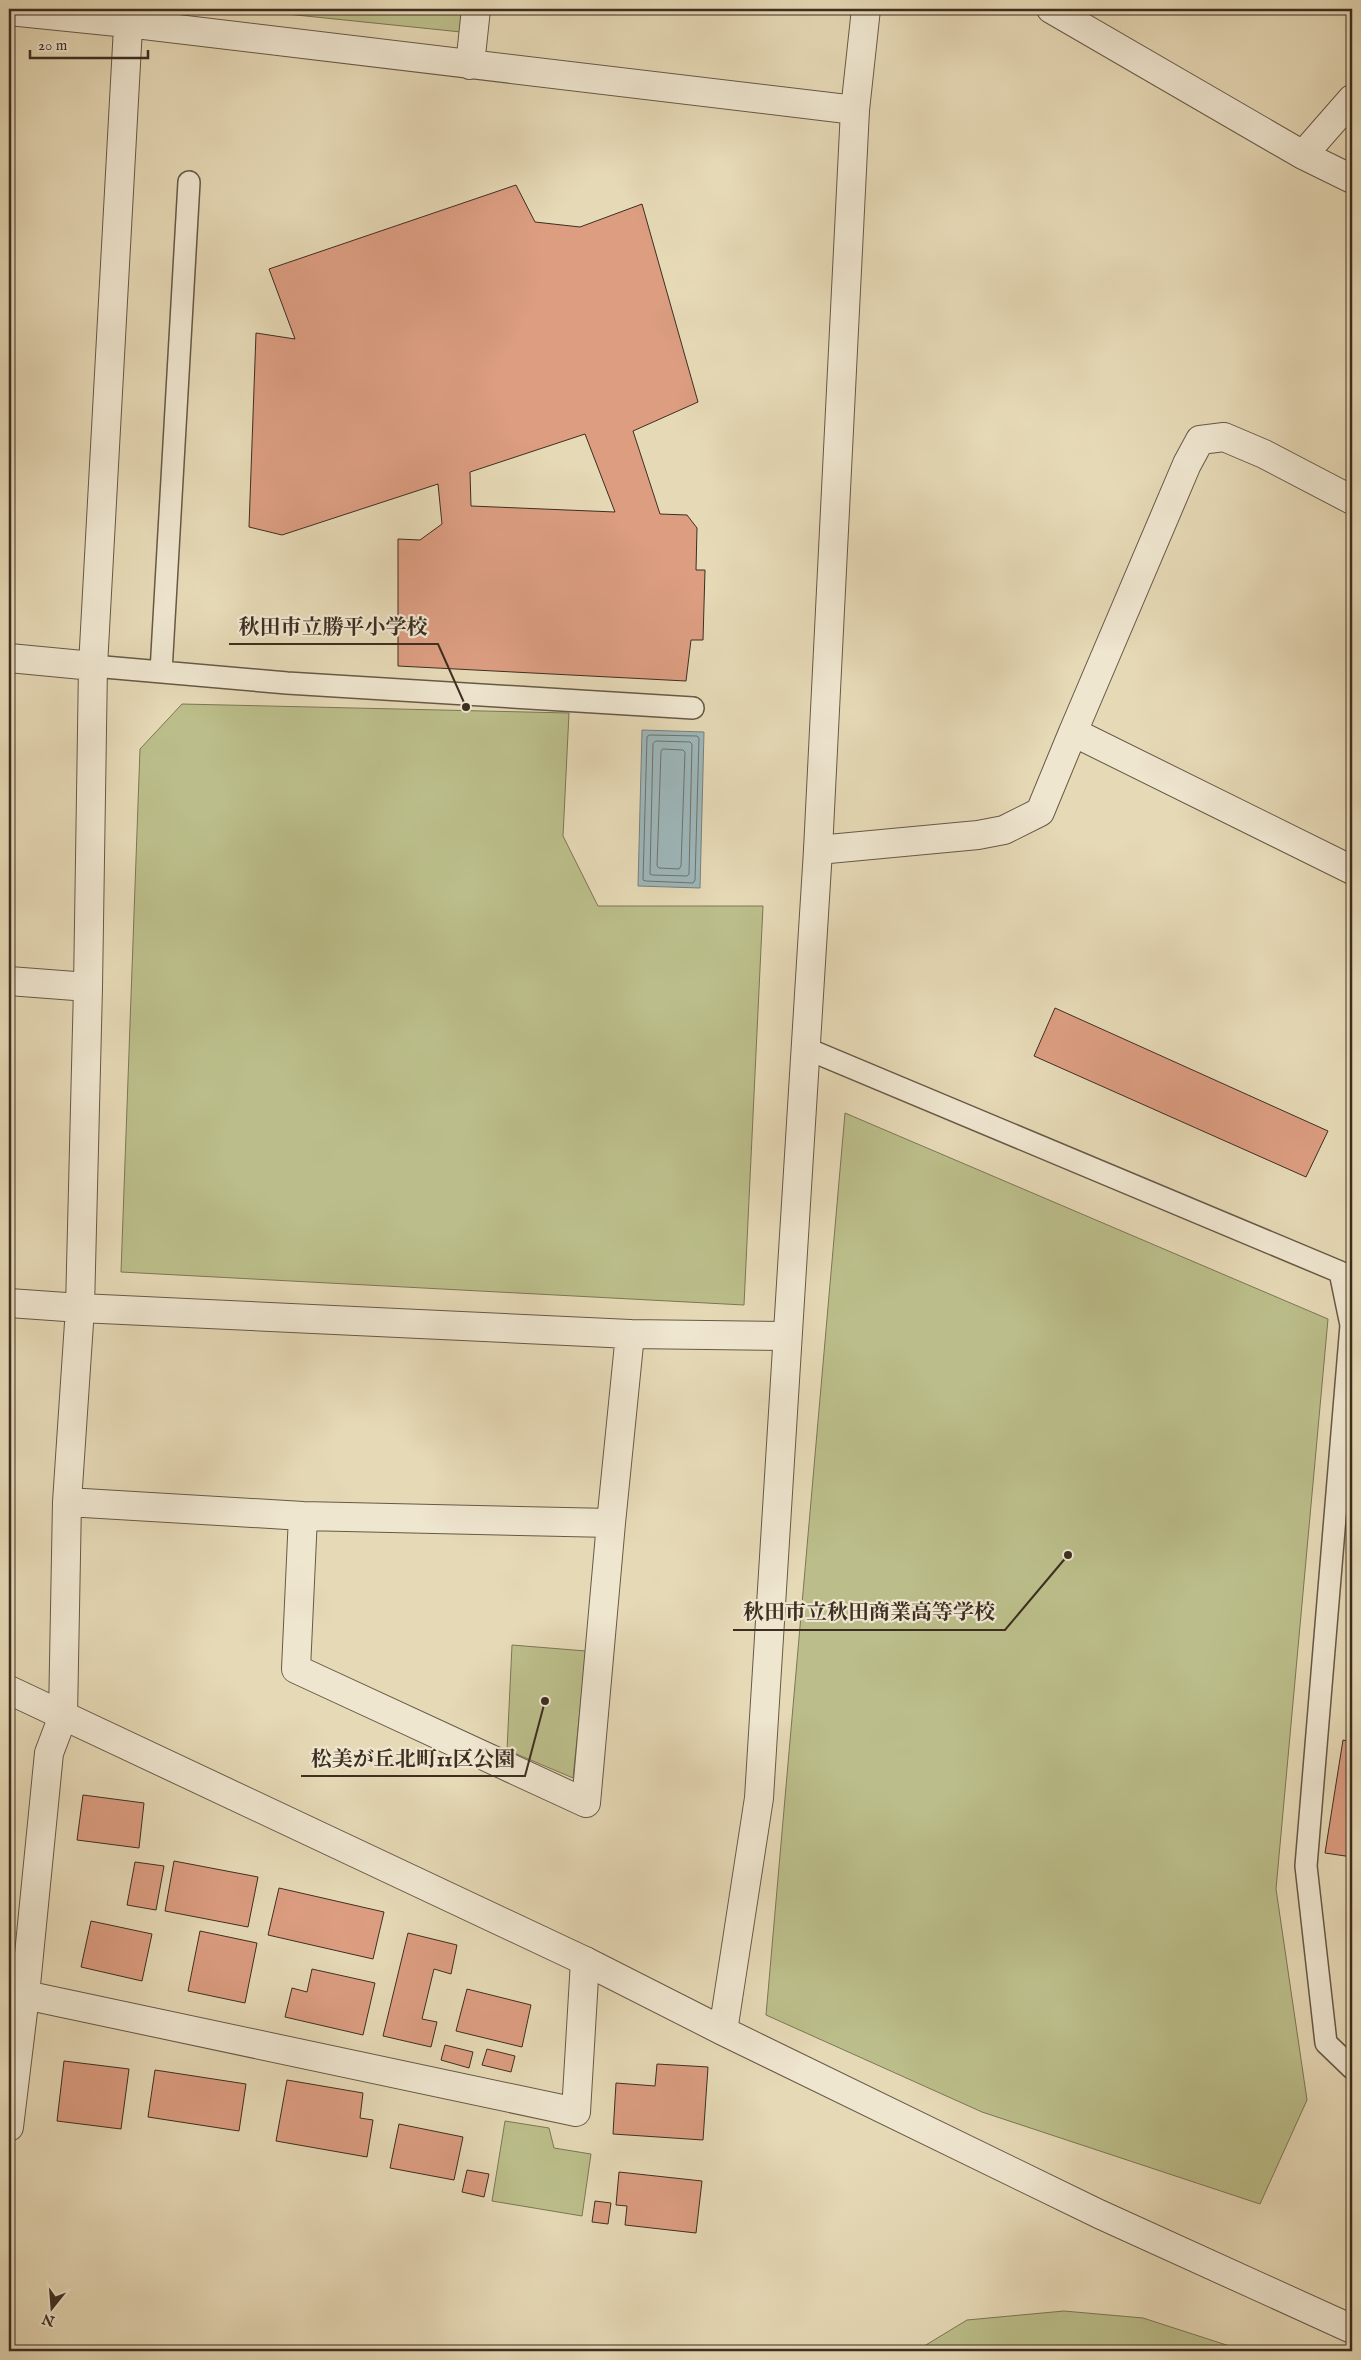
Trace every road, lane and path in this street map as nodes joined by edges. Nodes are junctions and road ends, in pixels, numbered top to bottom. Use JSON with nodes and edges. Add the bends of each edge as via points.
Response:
{"nodes":[{"id":1,"x":476,"y":9,"type":"edge"},
{"id":2,"x":866,"y":9,"type":"edge"},
{"id":3,"x":1051,"y":9,"type":"edge"},
{"id":4,"x":9,"y":11,"type":"edge"},
{"id":5,"x":128,"y":16,"type":"edge"},
{"id":6,"x":470,"y":65,"type":"junction"},
{"id":7,"x":1352,"y":99,"type":"edge"},
{"id":8,"x":855,"y":110,"type":"junction"},
{"id":9,"x":1303,"y":155,"type":"junction"},
{"id":10,"x":1352,"y":179,"type":"edge"},
{"id":11,"x":189,"y":182,"type":"dead end"},
{"id":12,"x":1352,"y":500,"type":"edge"},
{"id":13,"x":9,"y":658,"type":"edge"},
{"id":14,"x":93,"y":666,"type":"junction"},
{"id":15,"x":161,"y":672,"type":"junction"},
{"id":16,"x":693,"y":708,"type":"dead end"},
{"id":17,"x":1073,"y":732,"type":"junction"},
{"id":18,"x":818,"y":850,"type":"junction"},
{"id":19,"x":1352,"y":870,"type":"edge"},
{"id":20,"x":9,"y":981,"type":"edge"},
{"id":21,"x":88,"y":987,"type":"junction"},
{"id":22,"x":805,"y":1048,"type":"junction"},
{"id":23,"x":1346,"y":1266,"type":"edge"},
{"id":24,"x":9,"y":1303,"type":"edge"},
{"id":25,"x":80,"y":1308,"type":"junction"},
{"id":26,"x":630,"y":1334,"type":"junction"},
{"id":27,"x":787,"y":1336,"type":"junction"},
{"id":28,"x":68,"y":1502,"type":"junction"},
{"id":29,"x":303,"y":1516,"type":"junction"},
{"id":30,"x":611,"y":1523,"type":"junction"},
{"id":31,"x":9,"y":1690,"type":"edge"},
{"id":32,"x":63,"y":1716,"type":"junction"},
{"id":33,"x":585,"y":1961,"type":"junction"},
{"id":34,"x":24,"y":1995,"type":"junction"},
{"id":35,"x":723,"y":2031,"type":"junction"},
{"id":36,"x":1352,"y":2068,"type":"edge"},
{"id":37,"x":9,"y":2127,"type":"edge"},
{"id":38,"x":1352,"y":2329,"type":"edge"}],
"edges":[{"from":1,"to":6,"type":"street"},
{"from":2,"to":8,"type":"street"},
{"from":3,"to":9,"type":"street"},
{"from":4,"to":5,"type":"street"},
{"from":5,"to":6,"type":"street"},
{"from":5,"to":14,"type":"street"},
{"from":6,"to":8,"type":"street"},
{"from":7,"to":9,"type":"street"},
{"from":8,"to":18,"type":"street"},
{"from":9,"to":10,"type":"street"},
{"from":11,"to":15,"type":"lane"},
{"from":12,"to":17,"type":"street","via":[[1224,436],[1200,440]]},
{"from":13,"to":14,"type":"street"},
{"from":14,"to":15,"type":"lane"},
{"from":14,"to":21,"type":"street"},
{"from":15,"to":16,"type":"lane"},
{"from":17,"to":18,"type":"street","via":[[1040,812],[1004,830]]},
{"from":17,"to":19,"type":"street"},
{"from":18,"to":22,"type":"street"},
{"from":20,"to":21,"type":"street"},
{"from":21,"to":25,"type":"street"},
{"from":22,"to":23,"type":"lane"},
{"from":22,"to":27,"type":"street"},
{"from":23,"to":36,"type":"lane","via":[[1351,1325],[1306,1866],[1326,2043]]},
{"from":24,"to":25,"type":"street"},
{"from":25,"to":26,"type":"street"},
{"from":25,"to":28,"type":"street"},
{"from":26,"to":27,"type":"street"},
{"from":26,"to":30,"type":"street"},
{"from":27,"to":35,"type":"street","via":[[759,1798]]},
{"from":28,"to":29,"type":"street"},
{"from":28,"to":32,"type":"street"},
{"from":29,"to":30,"type":"street"},
{"from":29,"to":30,"type":"street","via":[[296,1669],[586,1803]]},
{"from":31,"to":32,"type":"street"},
{"from":32,"to":33,"type":"street"},
{"from":32,"to":34,"type":"street","via":[[49,1753]]},
{"from":33,"to":34,"type":"street","via":[[576,2112]]},
{"from":33,"to":35,"type":"street"},
{"from":34,"to":37,"type":"street"},
{"from":35,"to":38,"type":"street","via":[[1099,2214]]}]}
